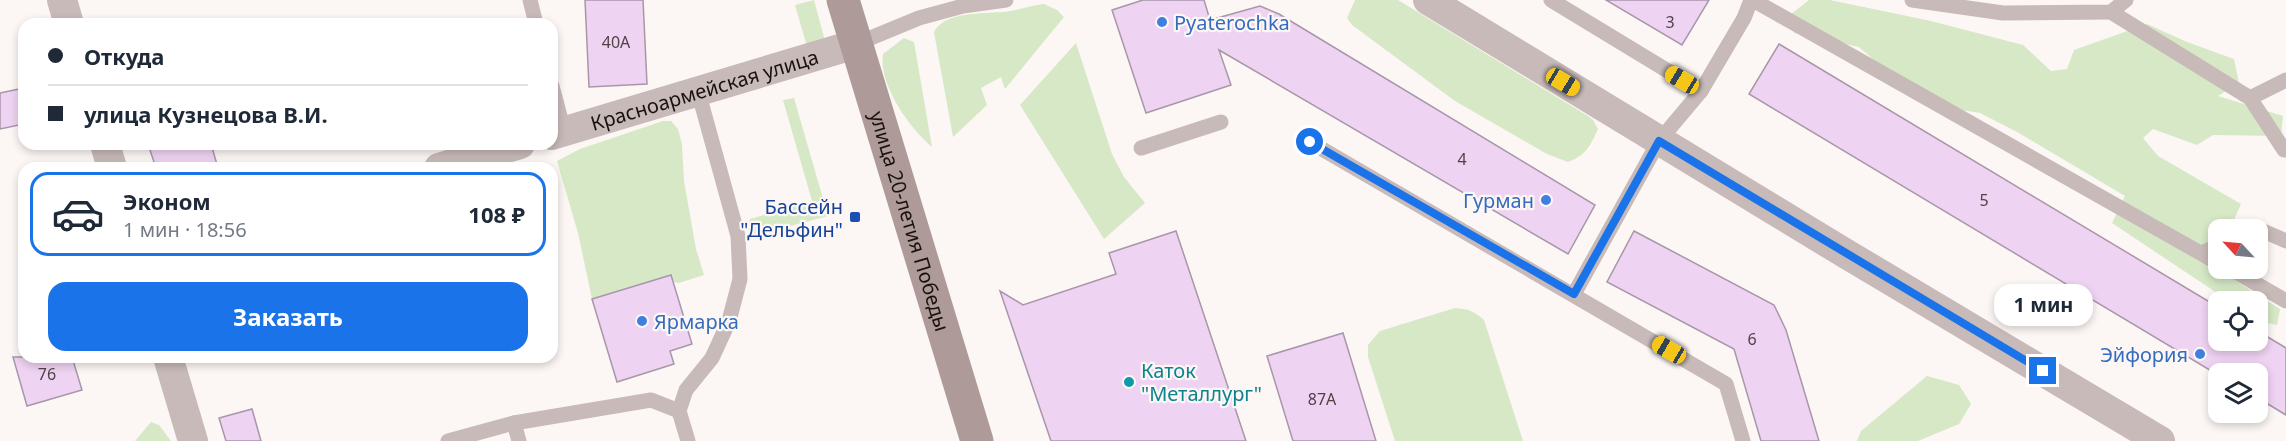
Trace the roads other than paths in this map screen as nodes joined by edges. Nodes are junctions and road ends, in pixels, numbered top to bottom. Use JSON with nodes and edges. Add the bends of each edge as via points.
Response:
{"nodes":[{"id":1,"x":62,"y":0,"type":"edge"},
{"id":2,"x":530,"y":0,"type":"edge"},
{"id":3,"x":843,"y":0,"type":"edge"},
{"id":4,"x":1006,"y":0,"type":"edge"},
{"id":5,"x":1428,"y":0,"type":"edge"},
{"id":6,"x":1551,"y":0,"type":"edge"},
{"id":7,"x":1752,"y":0,"type":"edge"},
{"id":8,"x":1911,"y":0,"type":"edge"},
{"id":9,"x":2126,"y":0,"type":"edge"},
{"id":10,"x":2032,"y":6,"type":"edge"},
{"id":11,"x":2111,"y":12,"type":"junction"},
{"id":12,"x":67,"y":18,"type":"edge"},
{"id":13,"x":534,"y":18,"type":"edge"},
{"id":14,"x":856,"y":44,"type":"junction"},
{"id":15,"x":2286,"y":81,"type":"edge"},
{"id":16,"x":1701,"y":91,"type":"junction"},
{"id":17,"x":698,"y":92,"type":"junction"},
{"id":18,"x":2250,"y":98,"type":"junction"},
{"id":19,"x":1221,"y":122,"type":"dead end"},
{"id":20,"x":558,"y":133,"type":"edge"},
{"id":21,"x":1659,"y":141,"type":"junction"},
{"id":22,"x":1310,"y":142,"type":"dead end"},
{"id":23,"x":1141,"y":148,"type":"dead end"},
{"id":24,"x":500,"y":150,"type":"edge"},
{"id":25,"x":2286,"y":150,"type":"edge"},
{"id":26,"x":459,"y":162,"type":"edge"},
{"id":27,"x":2268,"y":233,"type":"edge"},
{"id":28,"x":2286,"y":241,"type":"edge"},
{"id":29,"x":2208,"y":250,"type":"edge"},
{"id":30,"x":2201,"y":253,"type":"junction"},
{"id":31,"x":2208,"y":257,"type":"edge"},
{"id":32,"x":2248,"y":279,"type":"edge"},
{"id":33,"x":1574,"y":294,"type":"junction"},
{"id":34,"x":2286,"y":301,"type":"edge"},
{"id":35,"x":170,"y":363,"type":"edge"},
{"id":36,"x":679,"y":411,"type":"junction"},
{"id":37,"x":514,"y":423,"type":"junction"},
{"id":38,"x":193,"y":441,"type":"edge"},
{"id":39,"x":448,"y":441,"type":"edge"},
{"id":40,"x":519,"y":441,"type":"edge"},
{"id":41,"x":688,"y":441,"type":"edge"},
{"id":42,"x":977,"y":441,"type":"edge"},
{"id":43,"x":1743,"y":441,"type":"edge"},
{"id":44,"x":2160,"y":441,"type":"edge"}],
"edges":[{"from":1,"to":12,"type":"street"},
{"from":2,"to":13,"type":"lane"},
{"from":3,"to":14,"type":"street","name":"улица 20-летия Победы"},
{"from":4,"to":14,"type":"lane","via":[[919,18]]},
{"from":5,"to":21,"type":"street"},
{"from":6,"to":16,"type":"lane"},
{"from":7,"to":16,"type":"lane"},
{"from":7,"to":30,"type":"lane"},
{"from":8,"to":10,"type":"lane","via":[[2003,13]]},
{"from":9,"to":11,"type":"lane"},
{"from":10,"to":11,"type":"lane"},
{"from":11,"to":18,"type":"lane"},
{"from":14,"to":17,"type":"street","name":"Красноармейская улица"},
{"from":14,"to":42,"type":"street","name":"улица 20-летия Победы"},
{"from":15,"to":18,"type":"lane"},
{"from":16,"to":21,"type":"lane"},
{"from":17,"to":20,"type":"street","name":"Красноармейская улица"},
{"from":17,"to":36,"type":"lane","via":[[738,236],[740,279],[729,321],[712,358],[686,390]]},
{"from":18,"to":25,"type":"lane"},
{"from":19,"to":23,"type":"lane"},
{"from":21,"to":33,"type":"lane"},
{"from":21,"to":44,"type":"street"},
{"from":22,"to":33,"type":"lane"},
{"from":24,"to":26,"type":"street"},
{"from":27,"to":28,"type":"lane"},
{"from":29,"to":30,"type":"lane"},
{"from":30,"to":31,"type":"lane"},
{"from":32,"to":34,"type":"lane"},
{"from":33,"to":43,"type":"lane","via":[[1726,384]]},
{"from":35,"to":38,"type":"street"},
{"from":36,"to":37,"type":"lane","via":[[651,400]]},
{"from":36,"to":41,"type":"lane"},
{"from":37,"to":39,"type":"lane"},
{"from":37,"to":40,"type":"lane"}]}
